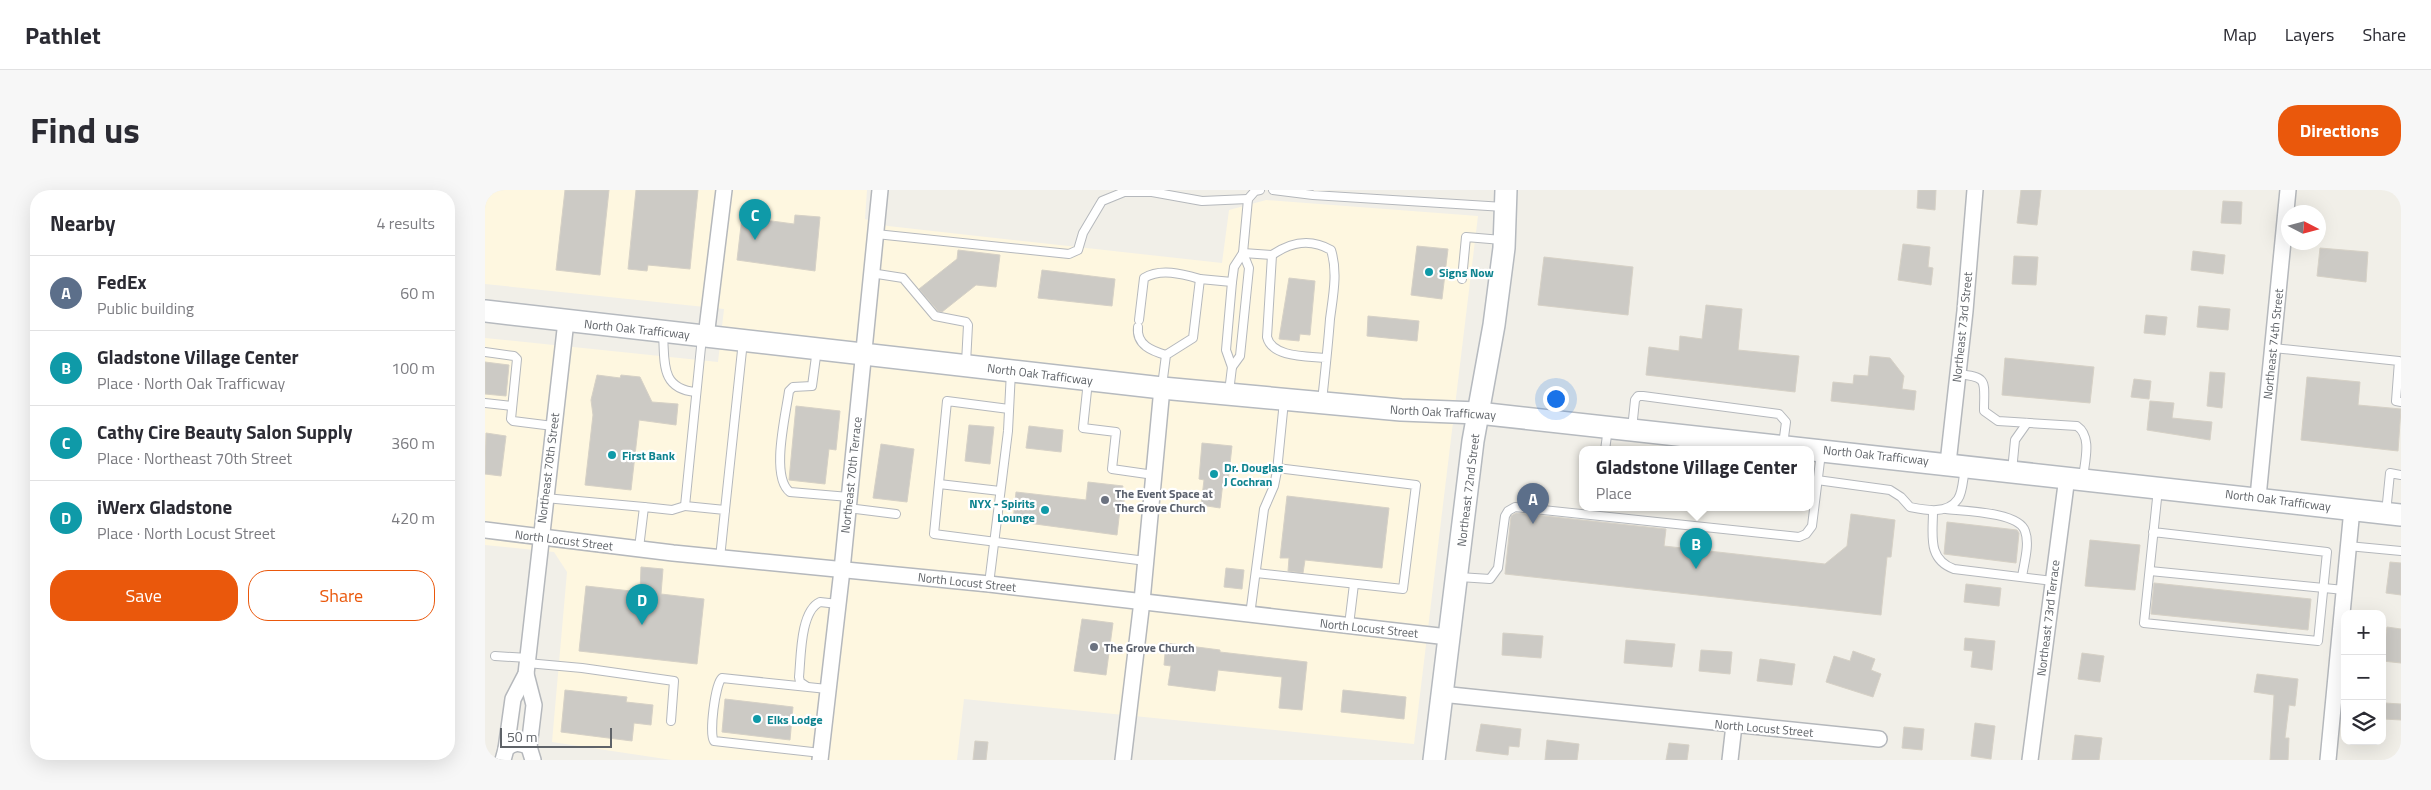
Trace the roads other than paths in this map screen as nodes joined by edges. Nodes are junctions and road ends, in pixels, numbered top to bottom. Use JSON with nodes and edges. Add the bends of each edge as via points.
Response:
{"nodes":[{"id":1,"x":724,"y":190,"type":"edge"},
{"id":2,"x":880,"y":190,"type":"edge"},
{"id":3,"x":1260,"y":190,"type":"edge"},
{"id":4,"x":1273,"y":190,"type":"edge"},
{"id":5,"x":1975,"y":190,"type":"edge"},
{"id":6,"x":2288,"y":190,"type":"edge"},
{"id":7,"x":1506,"y":198,"type":"edge"},
{"id":8,"x":1248,"y":199,"type":"junction"},
{"id":9,"x":876,"y":234,"type":"junction"},
{"id":10,"x":1504,"y":240,"type":"junction"},
{"id":11,"x":1243,"y":253,"type":"junction"},
{"id":12,"x":1272,"y":255,"type":"junction"},
{"id":13,"x":871,"y":274,"type":"junction"},
{"id":14,"x":1200,"y":278,"type":"junction"},
{"id":15,"x":1462,"y":279,"type":"dead end"},
{"id":16,"x":1232,"y":282,"type":"junction"},
{"id":17,"x":485,"y":311,"type":"edge"},
{"id":18,"x":566,"y":321,"type":"junction"},
{"id":19,"x":663,"y":333,"type":"junction"},
{"id":20,"x":704,"y":337,"type":"junction"},
{"id":21,"x":743,"y":341,"type":"junction"},
{"id":22,"x":2273,"y":348,"type":"junction"},
{"id":23,"x":817,"y":349,"type":"junction"},
{"id":24,"x":485,"y":352,"type":"edge"},
{"id":25,"x":863,"y":355,"type":"junction"},
{"id":26,"x":1166,"y":355,"type":"junction"},
{"id":27,"x":1327,"y":358,"type":"junction"},
{"id":28,"x":965,"y":365,"type":"junction"},
{"id":29,"x":1232,"y":367,"type":"junction"},
{"id":30,"x":1011,"y":372,"type":"junction"},
{"id":31,"x":1958,"y":374,"type":"junction"},
{"id":32,"x":1088,"y":380,"type":"junction"},
{"id":33,"x":1162,"y":388,"type":"junction"},
{"id":34,"x":696,"y":392,"type":"junction"},
{"id":35,"x":1229,"y":394,"type":"junction"},
{"id":36,"x":1284,"y":399,"type":"junction"},
{"id":37,"x":2401,"y":402,"type":"edge"},
{"id":38,"x":485,"y":403,"type":"edge"},
{"id":39,"x":1322,"y":403,"type":"junction"},
{"id":40,"x":512,"y":406,"type":"junction"},
{"id":41,"x":1009,"y":409,"type":"junction"},
{"id":42,"x":1478,"y":413,"type":"junction"},
{"id":43,"x":2027,"y":423,"type":"junction"},
{"id":44,"x":553,"y":426,"type":"junction"},
{"id":45,"x":1608,"y":426,"type":"junction"},
{"id":46,"x":1632,"y":429,"type":"junction"},
{"id":47,"x":1783,"y":445,"type":"junction"},
{"id":48,"x":1606,"y":446,"type":"edge"},
{"id":49,"x":1791,"y":446,"type":"edge"},
{"id":50,"x":1814,"y":449,"type":"edge"},
{"id":51,"x":1821,"y":450,"type":"junction"},
{"id":52,"x":1957,"y":464,"type":"junction"},
{"id":53,"x":1277,"y":468,"type":"junction"},
{"id":54,"x":2012,"y":471,"type":"junction"},
{"id":55,"x":1154,"y":475,"type":"junction"},
{"id":56,"x":2401,"y":475,"type":"edge"},
{"id":57,"x":2075,"y":478,"type":"junction"},
{"id":58,"x":1817,"y":480,"type":"junction"},
{"id":59,"x":939,"y":484,"type":"junction"},
{"id":60,"x":2158,"y":487,"type":"junction"},
{"id":61,"x":1000,"y":491,"type":"junction"},
{"id":62,"x":545,"y":498,"type":"junction"},
{"id":63,"x":2258,"y":498,"type":"junction"},
{"id":64,"x":848,"y":502,"type":"junction"},
{"id":65,"x":685,"y":506,"type":"junction"},
{"id":66,"x":644,"y":507,"type":"junction"},
{"id":67,"x":1814,"y":508,"type":"edge"},
{"id":68,"x":1945,"y":509,"type":"junction"},
{"id":69,"x":725,"y":510,"type":"junction"},
{"id":70,"x":2352,"y":510,"type":"junction"},
{"id":71,"x":1579,"y":511,"type":"edge"},
{"id":72,"x":1581,"y":511,"type":"edge"},
{"id":73,"x":1814,"y":511,"type":"edge"},
{"id":74,"x":1933,"y":511,"type":"junction"},
{"id":75,"x":1597,"y":512,"type":"edge"},
{"id":76,"x":896,"y":514,"type":"dead end"},
{"id":77,"x":2393,"y":514,"type":"edge"},
{"id":78,"x":485,"y":530,"type":"edge"},
{"id":79,"x":2153,"y":532,"type":"junction"},
{"id":80,"x":540,"y":537,"type":"junction"},
{"id":81,"x":995,"y":540,"type":"junction"},
{"id":82,"x":2348,"y":546,"type":"junction"},
{"id":83,"x":639,"y":548,"type":"junction"},
{"id":84,"x":2401,"y":551,"type":"edge"},
{"id":85,"x":720,"y":558,"type":"junction"},
{"id":86,"x":1145,"y":562,"type":"junction"},
{"id":87,"x":842,"y":570,"type":"junction"},
{"id":88,"x":2149,"y":571,"type":"junction"},
{"id":89,"x":1256,"y":573,"type":"junction"},
{"id":90,"x":1457,"y":577,"type":"junction"},
{"id":91,"x":2022,"y":577,"type":"junction"},
{"id":92,"x":2053,"y":581,"type":"junction"},
{"id":93,"x":989,"y":584,"type":"junction"},
{"id":94,"x":1354,"y":584,"type":"junction"},
{"id":95,"x":2324,"y":588,"type":"junction"},
{"id":96,"x":2344,"y":590,"type":"junction"},
{"id":97,"x":1142,"y":601,"type":"junction"},
{"id":98,"x":838,"y":604,"type":"junction"},
{"id":99,"x":1250,"y":615,"type":"junction"},
{"id":100,"x":1349,"y":625,"type":"junction"},
{"id":101,"x":1448,"y":637,"type":"junction"},
{"id":102,"x":495,"y":656,"type":"dead end"},
{"id":103,"x":527,"y":665,"type":"junction"},
{"id":104,"x":806,"y":686,"type":"junction"},
{"id":105,"x":827,"y":689,"type":"junction"},
{"id":106,"x":1441,"y":694,"type":"junction"},
{"id":107,"x":671,"y":721,"type":"dead end"},
{"id":108,"x":1734,"y":725,"type":"junction"},
{"id":109,"x":1879,"y":739,"type":"dead end"},
{"id":110,"x":531,"y":754,"type":"edge"},
{"id":111,"x":504,"y":755,"type":"edge"},
{"id":112,"x":821,"y":756,"type":"edge"},
{"id":113,"x":1123,"y":760,"type":"edge"},
{"id":114,"x":1433,"y":760,"type":"edge"},
{"id":115,"x":1730,"y":760,"type":"edge"},
{"id":116,"x":2030,"y":760,"type":"edge"},
{"id":117,"x":2328,"y":760,"type":"edge"}],
"edges":[{"from":1,"to":20,"type":"street"},
{"from":2,"to":9,"type":"street","name":"Northeast 70th Terrace"},
{"from":3,"to":8,"type":"lane"},
{"from":4,"to":7,"type":"lane","via":[[1313,195]]},
{"from":5,"to":31,"type":"street","name":"Northeast 73rd Street"},
{"from":6,"to":22,"type":"street","name":"Northeast 74th Street"},
{"from":7,"to":10,"type":"main road","name":"Northeast 72nd Street"},
{"from":8,"to":9,"type":"lane","via":[[1202,201],[1152,192],[1124,192],[1102,200],[1078,250],[1069,254]]},
{"from":8,"to":11,"type":"lane"},
{"from":9,"to":13,"type":"street","name":"Northeast 70th Terrace"},
{"from":10,"to":15,"type":"lane","via":[[1466,238]]},
{"from":10,"to":42,"type":"main road","name":"Northeast 72nd Street","via":[[1494,325]]},
{"from":11,"to":12,"type":"lane"},
{"from":11,"to":16,"type":"lane","via":[[1235,267]]},
{"from":11,"to":29,"type":"lane","via":[[1249,268],[1240,356]]},
{"from":12,"to":27,"type":"lane","via":[[1269,344],[1281,352]]},
{"from":12,"to":27,"type":"lane","via":[[1285,246],[1300,242],[1320,244],[1331,250],[1335,262]]},
{"from":13,"to":25,"type":"street","name":"Northeast 70th Terrace"},
{"from":13,"to":28,"type":"lane","via":[[903,278],[935,316],[966,322]]},
{"from":14,"to":16,"type":"lane"},
{"from":14,"to":26,"type":"lane","via":[[1193,338]]},
{"from":14,"to":26,"type":"lane","via":[[1164,272],[1144,278],[1138,337],[1153,351]]},
{"from":16,"to":29,"type":"lane","via":[[1226,350]]},
{"from":17,"to":18,"type":"main road","name":"North Oak Trafficway"},
{"from":18,"to":19,"type":"main road","name":"North Oak Trafficway"},
{"from":18,"to":44,"type":"street","name":"Northeast 70th Street"},
{"from":19,"to":20,"type":"main road","name":"North Oak Trafficway"},
{"from":19,"to":34,"type":"lane","via":[[668,377],[682,390]]},
{"from":20,"to":21,"type":"main road","name":"North Oak Trafficway"},
{"from":20,"to":34,"type":"lane"},
{"from":21,"to":23,"type":"main road","name":"North Oak Trafficway"},
{"from":21,"to":69,"type":"lane"},
{"from":22,"to":37,"type":"lane","via":[[2399,360],[2396,401]]},
{"from":22,"to":63,"type":"street","name":"Northeast 74th Street"},
{"from":23,"to":25,"type":"main road","name":"North Oak Trafficway"},
{"from":23,"to":64,"type":"lane","via":[[812,386],[793,387],[789,392],[780,469],[783,483],[790,492]]},
{"from":24,"to":40,"type":"lane","via":[[517,359]]},
{"from":25,"to":28,"type":"main road","name":"North Oak Trafficway"},
{"from":25,"to":64,"type":"street","name":"Northeast 70th Terrace"},
{"from":26,"to":33,"type":"lane"},
{"from":27,"to":39,"type":"lane"},
{"from":28,"to":30,"type":"main road","name":"North Oak Trafficway"},
{"from":29,"to":35,"type":"lane"},
{"from":30,"to":32,"type":"main road","name":"North Oak Trafficway"},
{"from":30,"to":41,"type":"lane"},
{"from":31,"to":43,"type":"lane","via":[[1981,378],[1984,410],[1988,416],[1998,421]]},
{"from":31,"to":52,"type":"street","name":"Northeast 73rd Street"},
{"from":32,"to":33,"type":"main road","name":"North Oak Trafficway"},
{"from":32,"to":55,"type":"lane","via":[[1083,428],[1116,432],[1112,469]]},
{"from":33,"to":35,"type":"main road","name":"North Oak Trafficway"},
{"from":33,"to":55,"type":"street"},
{"from":34,"to":65,"type":"lane"},
{"from":35,"to":36,"type":"main road","name":"North Oak Trafficway"},
{"from":36,"to":39,"type":"main road","name":"North Oak Trafficway"},
{"from":36,"to":53,"type":"lane"},
{"from":38,"to":40,"type":"lane"},
{"from":39,"to":42,"type":"main road","name":"North Oak Trafficway"},
{"from":40,"to":44,"type":"lane","via":[[513,421]]},
{"from":41,"to":59,"type":"lane","via":[[947,402]]},
{"from":41,"to":61,"type":"lane"},
{"from":42,"to":45,"type":"main road","name":"North Oak Trafficway"},
{"from":42,"to":90,"type":"main road","name":"Northeast 72nd Street"},
{"from":43,"to":54,"type":"lane","via":[[2015,440]]},
{"from":43,"to":57,"type":"lane","via":[[2082,429],[2086,438]]},
{"from":44,"to":62,"type":"street","name":"Northeast 70th Street"},
{"from":45,"to":46,"type":"main road","name":"North Oak Trafficway"},
{"from":45,"to":48,"type":"lane"},
{"from":46,"to":47,"type":"main road","name":"North Oak Trafficway"},
{"from":46,"to":47,"type":"lane","via":[[1635,400],[1643,396],[1779,414],[1786,422]]},
{"from":47,"to":49,"type":"main road","name":"North Oak Trafficway"},
{"from":50,"to":51,"type":"main road","name":"North Oak Trafficway"},
{"from":51,"to":52,"type":"main road","name":"North Oak Trafficway"},
{"from":51,"to":58,"type":"lane"},
{"from":52,"to":54,"type":"main road","name":"North Oak Trafficway"},
{"from":52,"to":68,"type":"lane","via":[[1958,499]]},
{"from":53,"to":89,"type":"lane","via":[[1274,486],[1264,509]]},
{"from":53,"to":94,"type":"lane","via":[[1416,485],[1403,589]]},
{"from":54,"to":57,"type":"main road","name":"North Oak Trafficway"},
{"from":55,"to":86,"type":"street"},
{"from":56,"to":77,"type":"lane","via":[[2390,474]]},
{"from":57,"to":60,"type":"main road","name":"North Oak Trafficway"},
{"from":57,"to":92,"type":"street","name":"Northeast 73rd Terrace"},
{"from":58,"to":67,"type":"lane"},
{"from":58,"to":74,"type":"lane","via":[[1890,490],[1910,507]]},
{"from":59,"to":61,"type":"lane"},
{"from":59,"to":81,"type":"lane","via":[[934,534]]},
{"from":60,"to":63,"type":"main road","name":"North Oak Trafficway"},
{"from":60,"to":79,"type":"lane"},
{"from":61,"to":81,"type":"lane"},
{"from":62,"to":66,"type":"lane"},
{"from":62,"to":80,"type":"street","name":"Northeast 70th Street"},
{"from":63,"to":70,"type":"main road","name":"North Oak Trafficway"},
{"from":64,"to":76,"type":"lane"},
{"from":64,"to":87,"type":"street","name":"Northeast 70th Terrace"},
{"from":65,"to":66,"type":"lane","via":[[672,510]]},
{"from":65,"to":69,"type":"lane"},
{"from":66,"to":83,"type":"lane"},
{"from":68,"to":74,"type":"lane"},
{"from":68,"to":91,"type":"lane","via":[[2007,516],[2018,521],[2025,529],[2027,541]]},
{"from":69,"to":85,"type":"lane"},
{"from":70,"to":77,"type":"main road","name":"North Oak Trafficway"},
{"from":70,"to":82,"type":"street"},
{"from":71,"to":90,"type":"lane","via":[[1515,507],[1505,516],[1498,568],[1493,576],[1490,579]]},
{"from":72,"to":75,"type":"lane"},
{"from":73,"to":75,"type":"lane","via":[[1812,526],[1799,537]]},
{"from":74,"to":91,"type":"lane","via":[[1933,543],[1936,556],[1944,565]]},
{"from":78,"to":80,"type":"street","name":"North Locust Street"},
{"from":79,"to":88,"type":"lane"},
{"from":79,"to":95,"type":"lane","via":[[2327,552]]},
{"from":80,"to":83,"type":"street","name":"North Locust Street"},
{"from":80,"to":103,"type":"street","name":"Northeast 70th Street"},
{"from":81,"to":86,"type":"lane"},
{"from":81,"to":93,"type":"lane"},
{"from":82,"to":84,"type":"lane"},
{"from":82,"to":96,"type":"street"},
{"from":83,"to":85,"type":"street","name":"North Locust Street"},
{"from":85,"to":87,"type":"street","name":"North Locust Street"},
{"from":86,"to":97,"type":"street"},
{"from":87,"to":93,"type":"street","name":"North Locust Street"},
{"from":87,"to":98,"type":"street","name":"Northeast 70th Terrace"},
{"from":88,"to":95,"type":"lane"},
{"from":88,"to":95,"type":"lane","via":[[2144,623],[2318,641]]},
{"from":89,"to":94,"type":"lane"},
{"from":89,"to":99,"type":"lane"},
{"from":90,"to":101,"type":"main road","name":"Northeast 72nd Street"},
{"from":91,"to":92,"type":"lane"},
{"from":92,"to":116,"type":"street","name":"Northeast 73rd Terrace"},
{"from":93,"to":97,"type":"street","name":"North Locust Street"},
{"from":94,"to":100,"type":"lane"},
{"from":95,"to":96,"type":"lane"},
{"from":96,"to":117,"type":"street"},
{"from":97,"to":99,"type":"street","name":"North Locust Street"},
{"from":97,"to":113,"type":"street"},
{"from":98,"to":104,"type":"lane","via":[[820,602],[809,612],[799,677]]},
{"from":98,"to":105,"type":"street","name":"Northeast 70th Terrace"},
{"from":99,"to":100,"type":"street","name":"North Locust Street"},
{"from":100,"to":101,"type":"street","name":"North Locust Street"},
{"from":101,"to":106,"type":"main road","name":"Northeast 72nd Street"},
{"from":102,"to":103,"type":"lane"},
{"from":103,"to":107,"type":"lane","via":[[582,668],[673,681]]},
{"from":103,"to":110,"type":"street","name":"Northeast 70th Street","via":[[533,705]]},
{"from":103,"to":111,"type":"street","name":"Northeast 70th Street","via":[[513,699]]},
{"from":104,"to":105,"type":"lane"},
{"from":104,"to":112,"type":"lane","via":[[722,678],[718,683],[712,739]]},
{"from":105,"to":112,"type":"street","name":"Northeast 70th Terrace"},
{"from":106,"to":108,"type":"street","name":"North Locust Street"},
{"from":106,"to":114,"type":"main road","name":"Northeast 72nd Street"},
{"from":108,"to":109,"type":"street","name":"North Locust Street"},
{"from":108,"to":115,"type":"street"},
{"from":110,"to":111,"type":"street","via":[[514,744]]}]}
